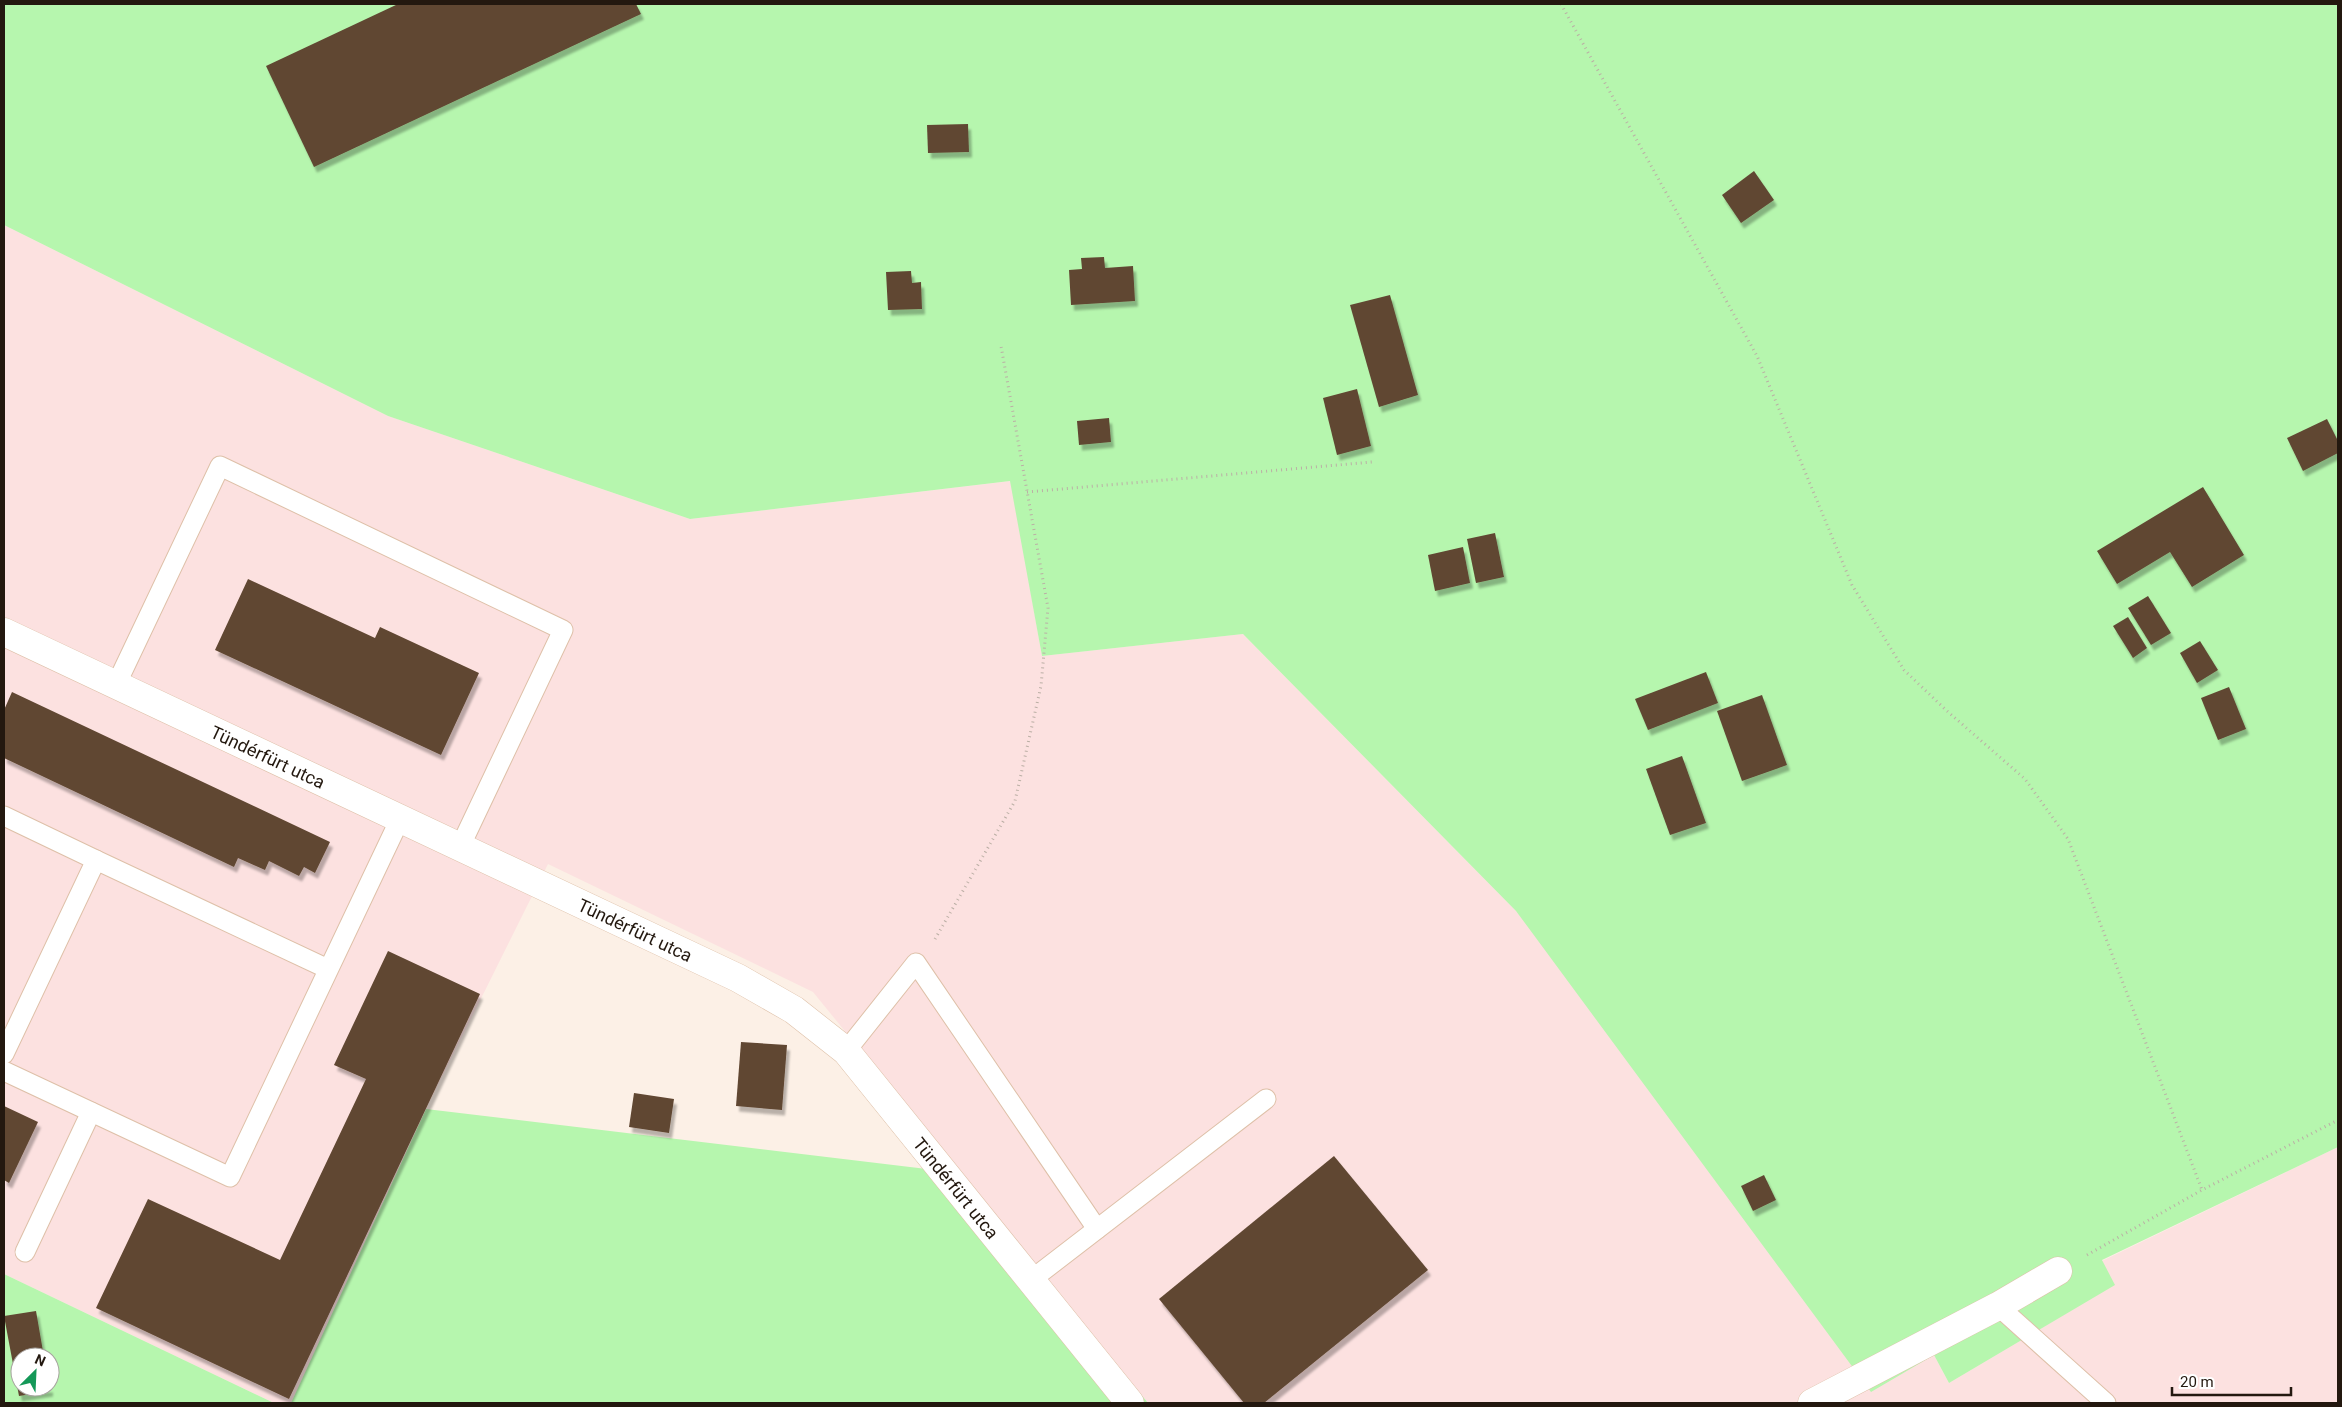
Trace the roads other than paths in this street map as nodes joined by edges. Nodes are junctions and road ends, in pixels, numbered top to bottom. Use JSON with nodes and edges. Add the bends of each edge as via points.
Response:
{"nodes":[{"id":1,"x":4,"y":632,"type":"edge"},
{"id":2,"x":116,"y":685,"type":"junction"},
{"id":3,"x":4,"y":816,"type":"edge"},
{"id":4,"x":400,"y":819,"type":"junction"},
{"id":5,"x":460,"y":847,"type":"junction"},
{"id":6,"x":96,"y":860,"type":"junction"},
{"id":7,"x":328,"y":969,"type":"junction"},
{"id":8,"x":846,"y":1051,"type":"junction"},
{"id":9,"x":4,"y":1054,"type":"edge"},
{"id":10,"x":4,"y":1071,"type":"edge"},
{"id":11,"x":1266,"y":1099,"type":"dead end"},
{"id":12,"x":91,"y":1112,"type":"junction"},
{"id":13,"x":1097,"y":1229,"type":"junction"},
{"id":14,"x":25,"y":1252,"type":"dead end"},
{"id":15,"x":2058,"y":1271,"type":"road end"},
{"id":16,"x":1031,"y":1280,"type":"junction"},
{"id":17,"x":1998,"y":1306,"type":"junction"},
{"id":18,"x":1130,"y":1403,"type":"edge"},
{"id":19,"x":1812,"y":1403,"type":"edge"},
{"id":20,"x":2106,"y":1403,"type":"edge"}],
"edges":[{"from":1,"to":2,"type":"street","name":"Tündérfürt utca"},
{"from":2,"to":4,"type":"street","name":"Tündérfürt utca"},
{"from":2,"to":5,"type":"lane","via":[[220,466],[563,630]]},
{"from":3,"to":6,"type":"lane"},
{"from":4,"to":5,"type":"street","name":"Tündérfürt utca"},
{"from":4,"to":7,"type":"lane"},
{"from":5,"to":8,"type":"street","name":"Tündérfürt utca","via":[[738,978],[794,1010]]},
{"from":6,"to":7,"type":"lane"},
{"from":6,"to":9,"type":"lane"},
{"from":7,"to":12,"type":"lane","via":[[230,1177]]},
{"from":8,"to":13,"type":"lane","via":[[916,963]]},
{"from":8,"to":16,"type":"street","name":"Tündérfürt utca"},
{"from":10,"to":12,"type":"lane"},
{"from":11,"to":13,"type":"lane"},
{"from":12,"to":14,"type":"lane"},
{"from":13,"to":16,"type":"lane"},
{"from":15,"to":17,"type":"street"},
{"from":16,"to":18,"type":"street","name":"Tündérfürt utca"},
{"from":17,"to":19,"type":"street"},
{"from":17,"to":20,"type":"lane"}]}
